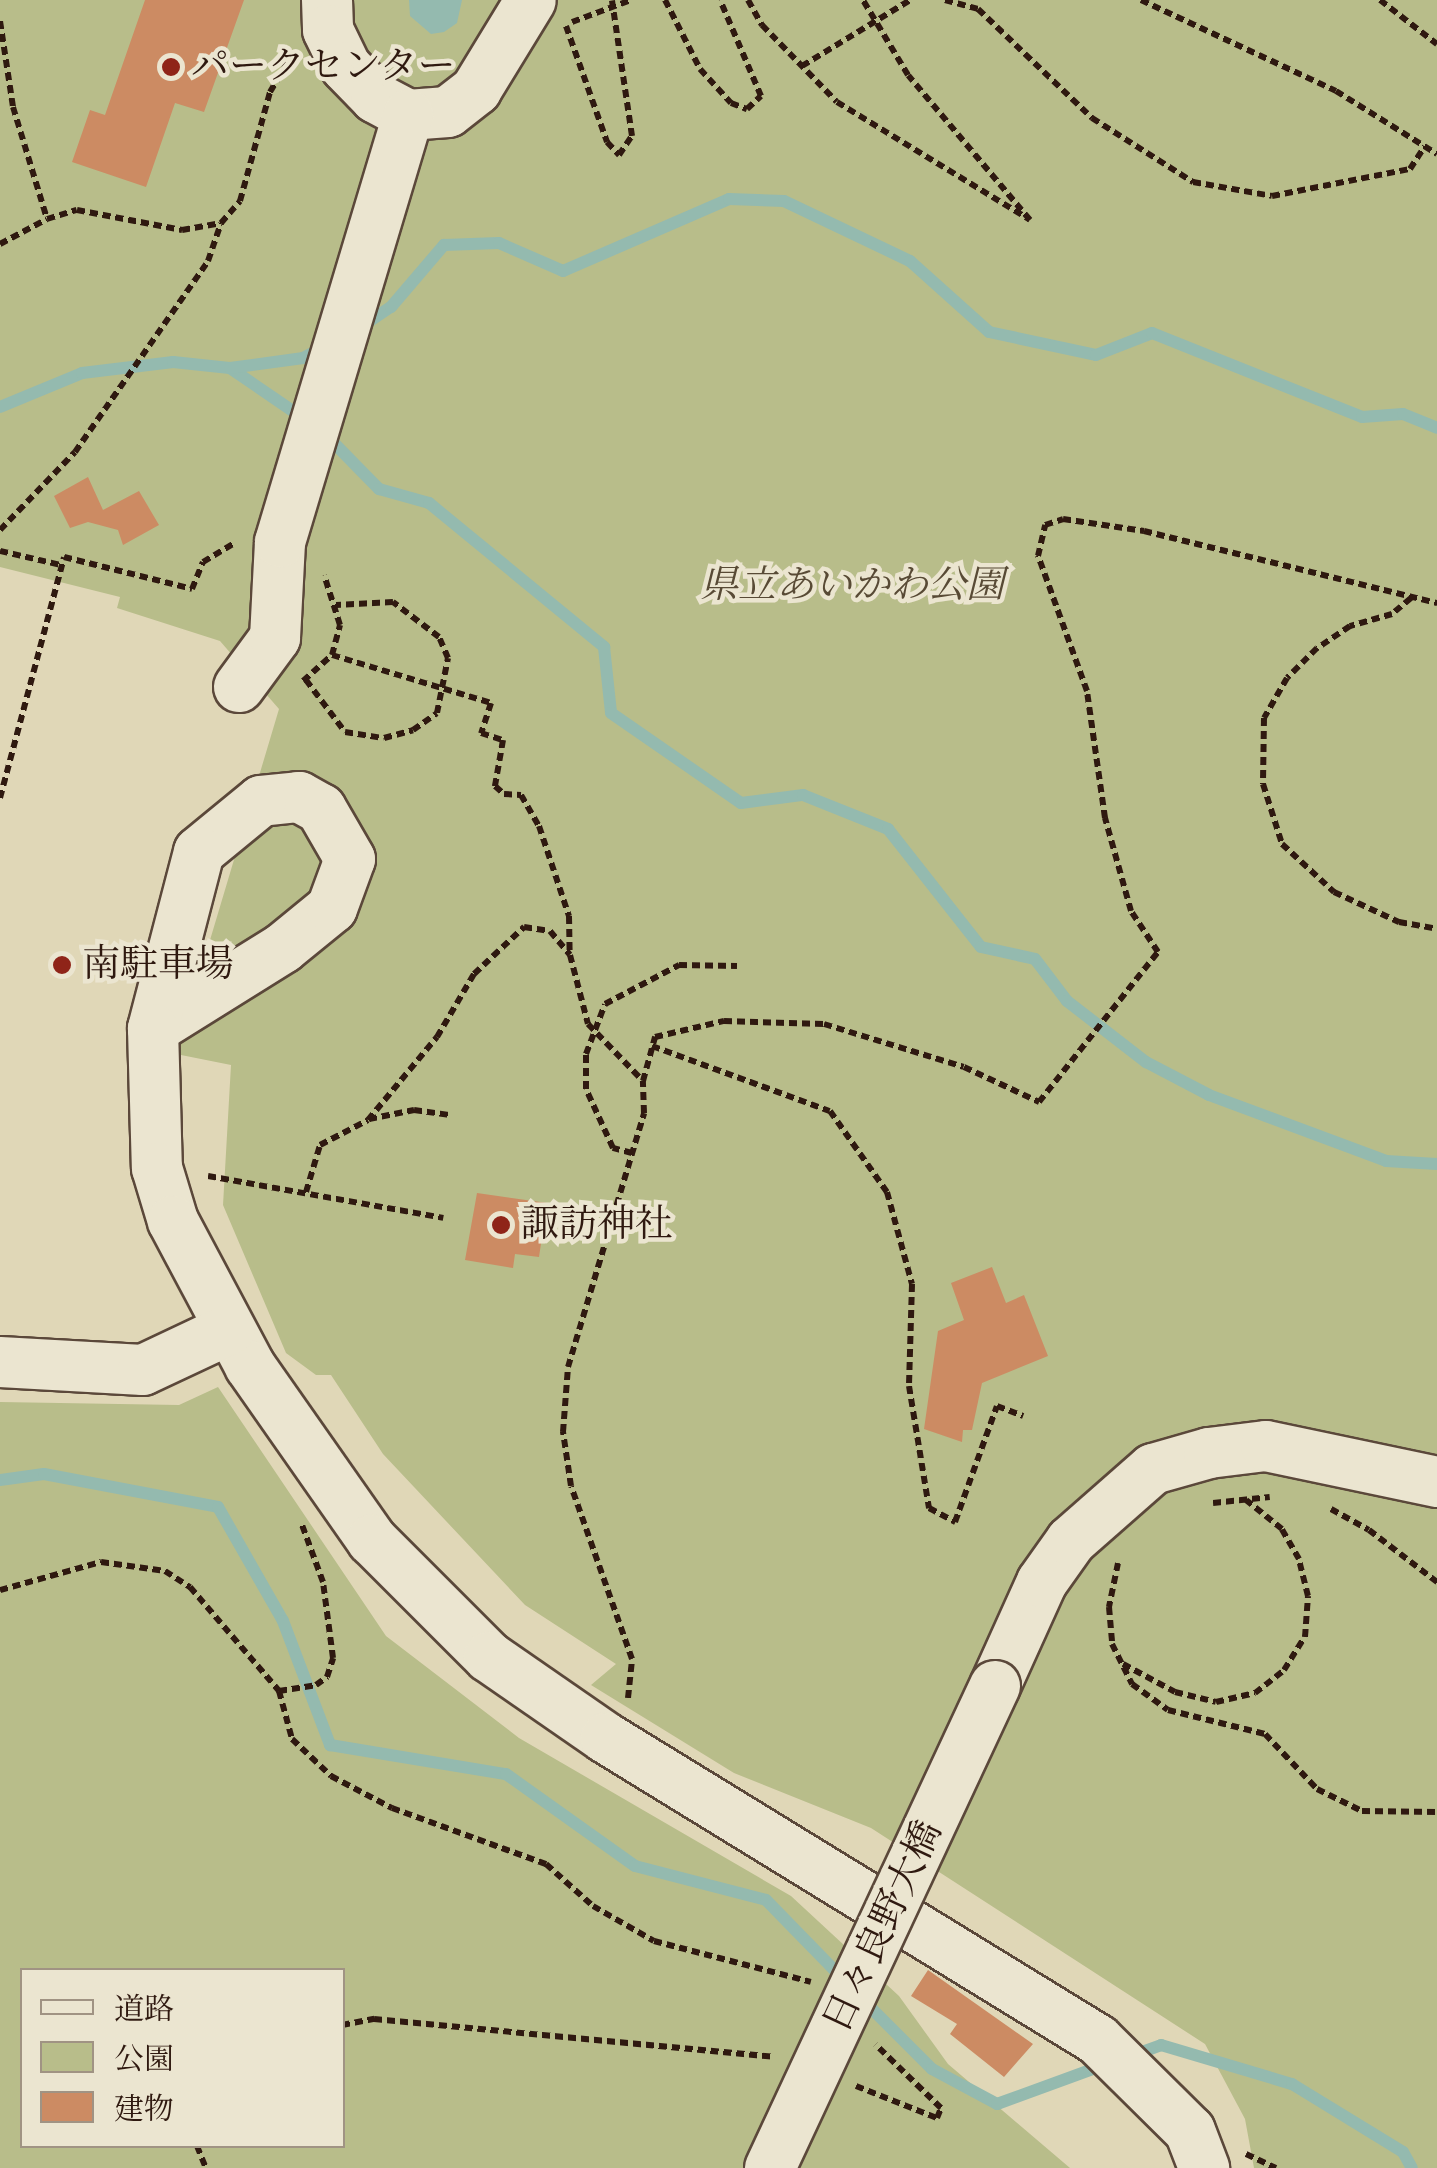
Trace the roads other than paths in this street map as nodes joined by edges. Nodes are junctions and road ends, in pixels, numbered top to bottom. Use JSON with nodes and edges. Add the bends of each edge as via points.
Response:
{"nodes":[{"id":1,"x":542,"y":9,"type":"edge"},
{"id":2,"x":327,"y":15,"type":"edge"},
{"id":3,"x":408,"y":115,"type":"junction"},
{"id":4,"x":239,"y":688,"type":"dead end"},
{"id":5,"x":153,"y":1029,"type":"junction"},
{"id":6,"x":230,"y":1330,"type":"junction"},
{"id":7,"x":0,"y":1362,"type":"edge"},
{"id":8,"x":1437,"y":1482,"type":"edge"},
{"id":9,"x":770,"y":2168,"type":"edge"},
{"id":10,"x":1204,"y":2168,"type":"edge"}],
"edges":[{"from":1,"to":3,"type":"street","via":[[476,90],[448,112]]},
{"from":2,"to":3,"type":"street","via":[[346,66],[376,98]]},
{"from":3,"to":4,"type":"street","via":[[284,527],[274,638]]},
{"from":5,"to":5,"type":"street","via":[[199,852],[262,800],[298,796],[336,828],[350,859],[332,908],[283,948]]},
{"from":5,"to":6,"type":"street","via":[[157,1168],[173,1221]]},
{"from":6,"to":7,"type":"street","via":[[143,1370]]},
{"from":6,"to":10,"type":"street","via":[[372,1540],[450,1623],[606,1738],[1098,2040],[1190,2131]]},
{"from":8,"to":9,"type":"street","name":"日々良野大橋","bridge":true,"via":[[1266,1446],[1208,1452],[1153,1469],[1102,1507],[1042,1582]]}]}
